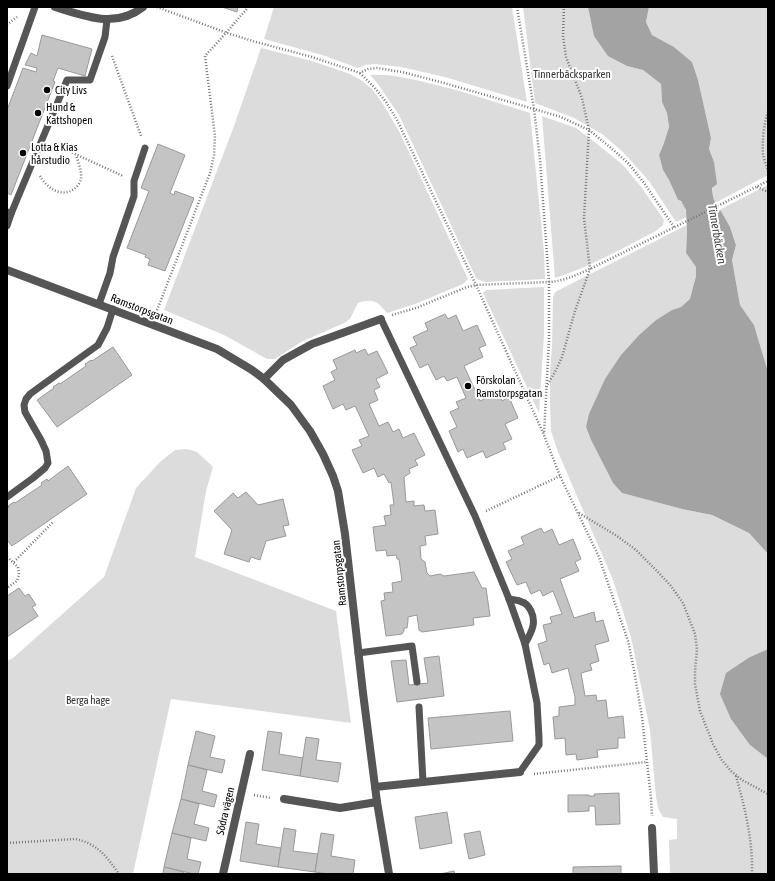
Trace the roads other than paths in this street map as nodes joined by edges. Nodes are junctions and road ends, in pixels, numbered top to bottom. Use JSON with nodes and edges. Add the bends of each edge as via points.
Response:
{"nodes":[{"id":1,"x":36,"y":7,"type":"edge"},
{"id":2,"x":55,"y":7,"type":"edge"},
{"id":3,"x":143,"y":7,"type":"edge"},
{"id":4,"x":107,"y":20,"type":"junction"},
{"id":5,"x":7,"y":86,"type":"edge"},
{"id":6,"x":145,"y":148,"type":"road end"},
{"id":7,"x":9,"y":213,"type":"edge"},
{"id":8,"x":7,"y":226,"type":"edge"},
{"id":9,"x":7,"y":270,"type":"edge"},
{"id":10,"x":99,"y":304,"type":"junction"},
{"id":11,"x":113,"y":309,"type":"junction"},
{"id":12,"x":381,"y":319,"type":"joint"},
{"id":13,"x":264,"y":379,"type":"junction"},
{"id":14,"x":7,"y":497,"type":"edge"},
{"id":15,"x":509,"y":599,"type":"junction"},
{"id":16,"x":525,"y":644,"type":"junction"},
{"id":17,"x":358,"y":654,"type":"junction"},
{"id":18,"x":417,"y":682,"type":"dead end"},
{"id":19,"x":419,"y":707,"type":"dead end"},
{"id":20,"x":250,"y":754,"type":"dead end"},
{"id":21,"x":520,"y":772,"type":"joint"},
{"id":22,"x":423,"y":782,"type":"junction"},
{"id":23,"x":375,"y":788,"type":"junction"},
{"id":24,"x":284,"y":799,"type":"road end"},
{"id":25,"x":377,"y":802,"type":"junction"},
{"id":26,"x":652,"y":828,"type":"road end"},
{"id":27,"x":222,"y":874,"type":"edge"},
{"id":28,"x":389,"y":874,"type":"edge"},
{"id":29,"x":654,"y":874,"type":"edge"}],
"edges":[{"from":1,"to":5,"type":"lane"},
{"from":2,"to":4,"type":"street"},
{"from":3,"to":4,"type":"street","via":[[127,16]]},
{"from":4,"to":7,"type":"lane","via":[[105,37],[90,80],[67,80]]},
{"from":6,"to":10,"type":"lane","via":[[134,181],[134,196]]},
{"from":7,"to":8,"type":"lane"},
{"from":9,"to":10,"type":"street","name":"Ramstorpsgatan"},
{"from":10,"to":11,"type":"street","name":"Ramstorpsgatan"},
{"from":11,"to":13,"type":"street","name":"Ramstorpsgatan","via":[[217,349]]},
{"from":11,"to":14,"type":"lane","via":[[98,344],[26,399],[25,412],[46,451],[48,463]]},
{"from":12,"to":13,"type":"street","via":[[312,344],[283,360]]},
{"from":12,"to":15,"type":"lane","via":[[475,516]]},
{"from":13,"to":17,"type":"street","name":"Ramstorpsgatan","via":[[291,405],[317,442],[338,492]]},
{"from":15,"to":16,"type":"lane"},
{"from":15,"to":16,"type":"lane","via":[[523,602],[533,615],[533,628]]},
{"from":16,"to":21,"type":"lane","via":[[537,703],[539,738],[538,745]]},
{"from":17,"to":18,"type":"lane","via":[[412,646]]},
{"from":17,"to":23,"type":"street","name":"Ramstorpsgatan"},
{"from":19,"to":22,"type":"lane"},
{"from":20,"to":27,"type":"street","name":"Södra vägen"},
{"from":21,"to":22,"type":"street"},
{"from":22,"to":23,"type":"street"},
{"from":23,"to":25,"type":"street","name":"Ramstorpsgatan"},
{"from":24,"to":25,"type":"street","via":[[340,808]]},
{"from":25,"to":28,"type":"street","name":"Ramstorpsgatan"},
{"from":26,"to":29,"type":"street"}]}
